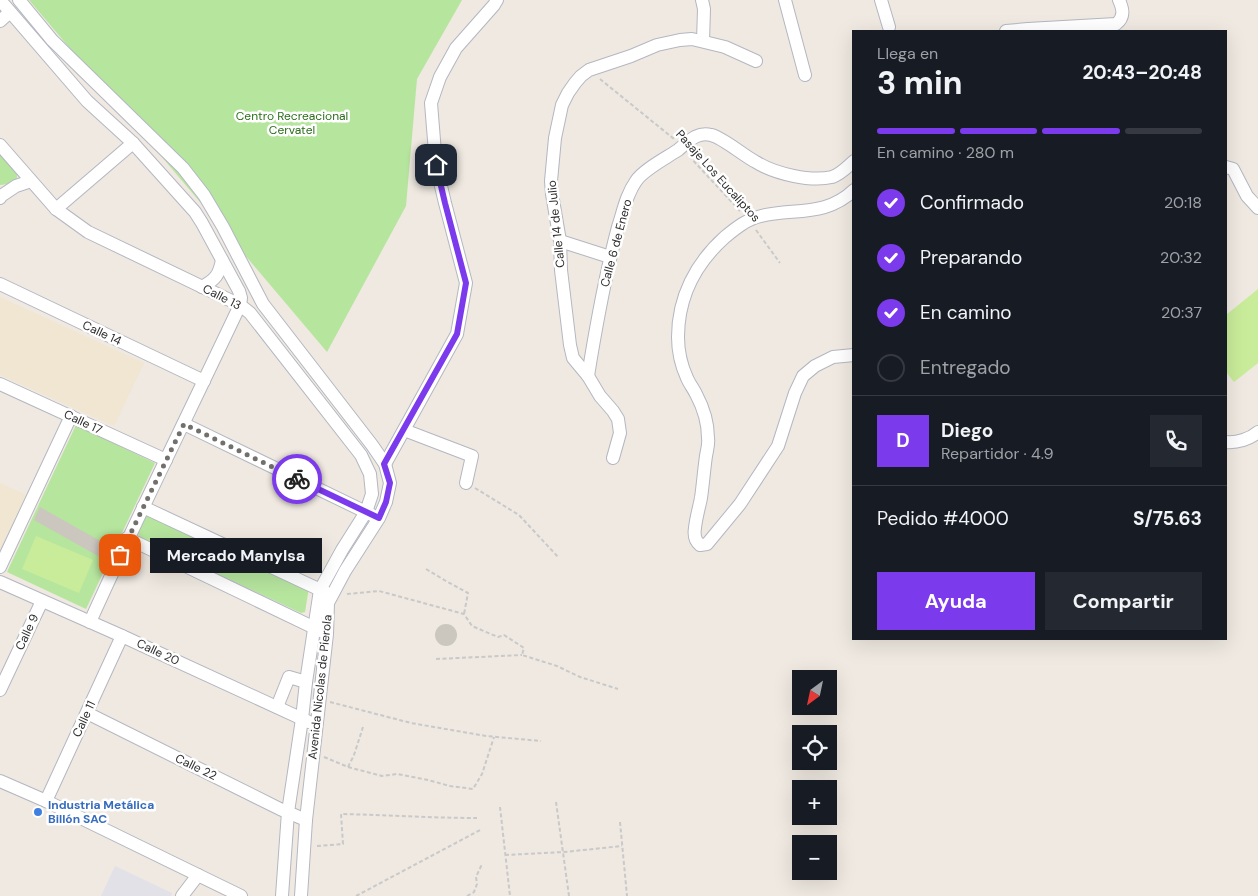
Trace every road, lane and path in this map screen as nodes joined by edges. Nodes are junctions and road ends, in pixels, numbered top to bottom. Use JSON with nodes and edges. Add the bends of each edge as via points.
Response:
{"nodes":[{"id":1,"x":0,"y":0,"type":"edge"},
{"id":2,"x":19,"y":0,"type":"edge"},
{"id":3,"x":497,"y":0,"type":"edge"},
{"id":4,"x":702,"y":0,"type":"edge"},
{"id":5,"x":785,"y":0,"type":"edge"},
{"id":6,"x":880,"y":0,"type":"edge"},
{"id":7,"x":1119,"y":0,"type":"edge"},
{"id":8,"x":10,"y":12,"type":"junction"},
{"id":9,"x":0,"y":21,"type":"edge"},
{"id":10,"x":889,"y":28,"type":"dead end"},
{"id":11,"x":1017,"y":30,"type":"edge"},
{"id":12,"x":703,"y":41,"type":"junction"},
{"id":13,"x":756,"y":61,"type":"dead end"},
{"id":14,"x":589,"y":70,"type":"junction"},
{"id":15,"x":805,"y":75,"type":"dead end"},
{"id":16,"x":133,"y":143,"type":"junction"},
{"id":17,"x":0,"y":145,"type":"edge"},
{"id":18,"x":681,"y":147,"type":"junction"},
{"id":19,"x":852,"y":164,"type":"edge"},
{"id":20,"x":1227,"y":167,"type":"edge"},
{"id":21,"x":31,"y":181,"type":"junction"},
{"id":22,"x":852,"y":192,"type":"edge"},
{"id":23,"x":0,"y":196,"type":"edge"},
{"id":24,"x":1258,"y":208,"type":"edge"},
{"id":25,"x":56,"y":209,"type":"junction"},
{"id":26,"x":748,"y":220,"type":"junction"},
{"id":27,"x":560,"y":241,"type":"junction"},
{"id":28,"x":610,"y":257,"type":"junction"},
{"id":29,"x":222,"y":260,"type":"junction"},
{"id":30,"x":780,"y":263,"type":"dead end"},
{"id":31,"x":0,"y":284,"type":"edge"},
{"id":32,"x":202,"y":287,"type":"junction"},
{"id":33,"x":240,"y":305,"type":"junction"},
{"id":34,"x":852,"y":355,"type":"edge"},
{"id":35,"x":588,"y":376,"type":"junction"},
{"id":36,"x":204,"y":381,"type":"junction"},
{"id":37,"x":0,"y":384,"type":"edge"},
{"id":38,"x":71,"y":416,"type":"junction"},
{"id":39,"x":184,"y":424,"type":"junction"},
{"id":40,"x":404,"y":430,"type":"junction"},
{"id":41,"x":1258,"y":432,"type":"edge"},
{"id":42,"x":1227,"y":442,"type":"edge"},
{"id":43,"x":613,"y":458,"type":"dead end"},
{"id":44,"x":166,"y":460,"type":"junction"},
{"id":45,"x":384,"y":464,"type":"junction"},
{"id":46,"x":466,"y":483,"type":"joint"},
{"id":47,"x":143,"y":507,"type":"junction"},
{"id":48,"x":366,"y":512,"type":"junction"},
{"id":49,"x":379,"y":518,"type":"junction"},
{"id":50,"x":127,"y":538,"type":"junction"},
{"id":51,"x":559,"y":558,"type":"dead end"},
{"id":52,"x":0,"y":566,"type":"edge"},
{"id":53,"x":426,"y":568,"type":"dead end"},
{"id":54,"x":0,"y":582,"type":"edge"},
{"id":55,"x":326,"y":593,"type":"junction"},
{"id":56,"x":42,"y":600,"type":"junction"},
{"id":57,"x":464,"y":614,"type":"junction"},
{"id":58,"x":90,"y":622,"type":"junction"},
{"id":59,"x":314,"y":628,"type":"junction"},
{"id":60,"x":327,"y":634,"type":"junction"},
{"id":61,"x":122,"y":636,"type":"junction"},
{"id":62,"x":522,"y":655,"type":"junction"},
{"id":63,"x":436,"y":659,"type":"dead end"},
{"id":64,"x":306,"y":682,"type":"junction"},
{"id":65,"x":618,"y":689,"type":"dead end"},
{"id":66,"x":0,"y":690,"type":"edge"},
{"id":67,"x":319,"y":699,"type":"junction"},
{"id":68,"x":277,"y":707,"type":"junction"},
{"id":69,"x":87,"y":713,"type":"junction"},
{"id":70,"x":302,"y":719,"type":"junction"},
{"id":71,"x":316,"y":725,"type":"junction"},
{"id":72,"x":363,"y":727,"type":"dead end"},
{"id":73,"x":494,"y":737,"type":"junction"},
{"id":74,"x":541,"y":741,"type":"dead end"},
{"id":75,"x":313,"y":752,"type":"junction"},
{"id":76,"x":348,"y":767,"type":"junction"},
{"id":77,"x":0,"y":781,"type":"edge"},
{"id":78,"x":46,"y":801,"type":"junction"},
{"id":79,"x":556,"y":802,"type":"dead end"},
{"id":80,"x":500,"y":807,"type":"dead end"},
{"id":81,"x":288,"y":812,"type":"junction"},
{"id":82,"x":477,"y":818,"type":"dead end"},
{"id":83,"x":306,"y":820,"type":"junction"},
{"id":84,"x":620,"y":822,"type":"dead end"},
{"id":85,"x":482,"y":829,"type":"dead end"},
{"id":86,"x":304,"y":846,"type":"junction"},
{"id":87,"x":622,"y":846,"type":"junction"},
{"id":88,"x":564,"y":852,"type":"junction"},
{"id":89,"x":505,"y":855,"type":"junction"},
{"id":90,"x":482,"y":864,"type":"dead end"},
{"id":91,"x":198,"y":875,"type":"junction"},
{"id":92,"x":362,"y":895,"type":"edge"},
{"id":93,"x":182,"y":896,"type":"edge"},
{"id":94,"x":241,"y":896,"type":"edge"},
{"id":95,"x":282,"y":896,"type":"edge"},
{"id":96,"x":301,"y":896,"type":"edge"},
{"id":97,"x":356,"y":896,"type":"edge"},
{"id":98,"x":467,"y":896,"type":"edge"},
{"id":99,"x":510,"y":896,"type":"edge"},
{"id":100,"x":569,"y":896,"type":"edge"},
{"id":101,"x":627,"y":896,"type":"edge"}],
"edges":[{"from":1,"to":8,"type":"street"},
{"from":2,"to":45,"type":"street","via":[[52,40],[183,168],[224,226],[263,304]]},
{"from":3,"to":40,"type":"street","via":[[456,48],[440,77],[431,103],[436,165],[466,283],[457,334]]},
{"from":4,"to":12,"type":"street"},
{"from":5,"to":15,"type":"street"},
{"from":6,"to":10,"type":"street"},
{"from":7,"to":11,"type":"street","via":[[1123,12],[1116,24]]},
{"from":8,"to":9,"type":"street"},
{"from":8,"to":16,"type":"street","via":[[87,101]]},
{"from":12,"to":13,"type":"street","name":"Calle 14 de Julio"},
{"from":12,"to":14,"type":"street","name":"Calle 14 de Julio","via":[[680,40],[657,45]]},
{"from":14,"to":18,"type":"path","name":"Pasaje Los Eucaliptos"},
{"from":14,"to":27,"type":"street","name":"Calle 14 de Julio","via":[[581,76],[562,104],[555,138],[551,181]]},
{"from":16,"to":25,"type":"street"},
{"from":16,"to":29,"type":"street","via":[[195,212]]},
{"from":17,"to":21,"type":"street","name":"Calle 13"},
{"from":18,"to":19,"type":"street","name":"Calle 6 de Enero","via":[[693,137],[712,134],[758,164],[807,178],[832,176]]},
{"from":18,"to":26,"type":"path","name":"Pasaje Los Eucaliptos"},
{"from":18,"to":28,"type":"street","name":"Calle 6 de Enero","via":[[635,182],[625,203]]},
{"from":20,"to":24,"type":"street","via":[[1233,169],[1247,196]]},
{"from":21,"to":23,"type":"street"},
{"from":21,"to":25,"type":"street","name":"Calle 13"},
{"from":22,"to":26,"type":"street","via":[[826,207]]},
{"from":25,"to":32,"type":"street","name":"Calle 13","via":[[88,232]]},
{"from":26,"to":30,"type":"path","name":"Pasaje Los Eucaliptos"},
{"from":26,"to":34,"type":"street","via":[[718,244],[701,264],[687,289],[680,317],[678,345],[682,364],[702,406],[707,425],[708,445],[695,529],[696,542],[707,544],[740,504],[778,446],[803,376],[833,357]]},
{"from":27,"to":28,"type":"street"},
{"from":27,"to":35,"type":"street","name":"Calle 14 de Julio","via":[[570,345],[573,358]]},
{"from":28,"to":35,"type":"street","name":"Calle 6 de Enero"},
{"from":29,"to":32,"type":"street","via":[[215,279]]},
{"from":29,"to":33,"type":"street","via":[[239,291]]},
{"from":31,"to":36,"type":"street","name":"Calle 14"},
{"from":32,"to":33,"type":"street","name":"Calle 13"},
{"from":33,"to":36,"type":"street"},
{"from":33,"to":48,"type":"street","name":"Calle 13","via":[[250,313],[361,455],[370,474],[372,494]]},
{"from":35,"to":43,"type":"street","name":"Calle 14 de Julio","via":[[619,423],[620,433]]},
{"from":36,"to":39,"type":"street"},
{"from":37,"to":38,"type":"street","name":"Calle 17"},
{"from":38,"to":44,"type":"street","name":"Calle 17"},
{"from":38,"to":52,"type":"street"},
{"from":39,"to":44,"type":"street"},
{"from":39,"to":48,"type":"street"},
{"from":40,"to":45,"type":"street"},
{"from":40,"to":46,"type":"street","via":[[472,456]]},
{"from":41,"to":42,"type":"street","via":[[1248,438]]},
{"from":44,"to":47,"type":"street"},
{"from":45,"to":49,"type":"street","name":"Avenida Nicolas de Pierola","via":[[390,483]]},
{"from":46,"to":51,"type":"path","via":[[518,515]]},
{"from":47,"to":50,"type":"street"},
{"from":47,"to":55,"type":"street"},
{"from":48,"to":49,"type":"street"},
{"from":48,"to":55,"type":"street","name":"Calle 13","via":[[342,550]]},
{"from":49,"to":55,"type":"street","name":"Avenida Nicolas de Pierola","via":[[346,571]]},
{"from":50,"to":58,"type":"street"},
{"from":50,"to":59,"type":"street"},
{"from":53,"to":57,"type":"path","via":[[468,592]]},
{"from":54,"to":56,"type":"street","name":"Calle 20"},
{"from":55,"to":57,"type":"path","via":[[379,591]]},
{"from":55,"to":59,"type":"street"},
{"from":55,"to":60,"type":"street","name":"Avenida Nicolas de Pierola"},
{"from":56,"to":58,"type":"street","name":"Calle 20"},
{"from":56,"to":66,"type":"street","name":"Calle 9"},
{"from":57,"to":62,"type":"path","via":[[472,626],[498,637],[504,635],[524,648]]},
{"from":58,"to":61,"type":"street","name":"Calle 20"},
{"from":59,"to":60,"type":"street"},
{"from":59,"to":64,"type":"street"},
{"from":60,"to":67,"type":"street","name":"Avenida Nicolas de Pierola"},
{"from":61,"to":68,"type":"street","name":"Calle 20"},
{"from":61,"to":69,"type":"street","name":"Calle 11"},
{"from":62,"to":63,"type":"path"},
{"from":62,"to":65,"type":"path"},
{"from":64,"to":68,"type":"street","via":[[289,677]]},
{"from":64,"to":70,"type":"street"},
{"from":67,"to":71,"type":"street","name":"Avenida Nicolas de Pierola"},
{"from":67,"to":73,"type":"path","via":[[411,723]]},
{"from":68,"to":70,"type":"street","name":"Calle 20"},
{"from":69,"to":78,"type":"street","name":"Calle 11"},
{"from":69,"to":81,"type":"street","name":"Calle 22"},
{"from":70,"to":71,"type":"street","name":"Calle 20"},
{"from":70,"to":81,"type":"street"},
{"from":71,"to":75,"type":"street","name":"Avenida Nicolas de Pierola"},
{"from":72,"to":76,"type":"path"},
{"from":73,"to":74,"type":"path"},
{"from":73,"to":76,"type":"path","via":[[482,774],[472,789],[397,774],[382,776]]},
{"from":75,"to":76,"type":"path"},
{"from":75,"to":83,"type":"street","name":"Avenida Nicolas de Pierola"},
{"from":77,"to":78,"type":"street"},
{"from":78,"to":91,"type":"street"},
{"from":79,"to":88,"type":"path"},
{"from":80,"to":89,"type":"path"},
{"from":81,"to":83,"type":"street","name":"Calle 22"},
{"from":81,"to":95,"type":"street"},
{"from":82,"to":86,"type":"path","via":[[341,814],[343,844]]},
{"from":83,"to":86,"type":"street","name":"Avenida Nicolas de Pierola"},
{"from":84,"to":87,"type":"path"},
{"from":85,"to":92,"type":"path"},
{"from":86,"to":96,"type":"street","name":"Avenida Nicolas de Pierola"},
{"from":87,"to":88,"type":"path"},
{"from":87,"to":101,"type":"path"},
{"from":88,"to":89,"type":"path"},
{"from":88,"to":100,"type":"path"},
{"from":89,"to":99,"type":"path"},
{"from":90,"to":98,"type":"path","via":[[474,892]]},
{"from":91,"to":93,"type":"street"},
{"from":91,"to":94,"type":"street"},
{"from":92,"to":97,"type":"path"}]}
